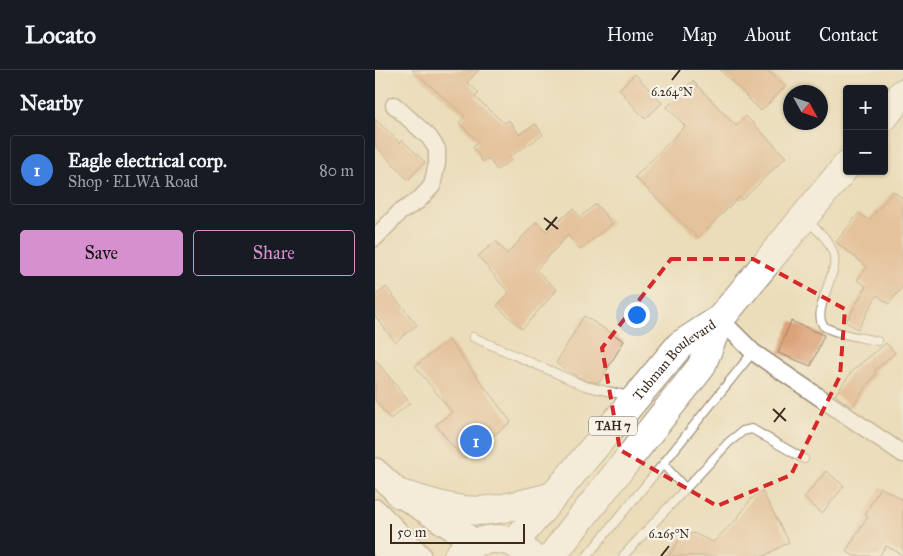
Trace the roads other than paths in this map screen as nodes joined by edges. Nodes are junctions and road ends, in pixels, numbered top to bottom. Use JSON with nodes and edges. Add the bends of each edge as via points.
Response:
{"nodes":[{"id":1,"x":903,"y":93,"type":"edge"},
{"id":2,"x":394,"y":105,"type":"dead end"},
{"id":3,"x":888,"y":112,"type":"edge"},
{"id":4,"x":843,"y":170,"type":"edge"},
{"id":5,"x":804,"y":218,"type":"junction"},
{"id":6,"x":375,"y":238,"type":"edge"},
{"id":7,"x":721,"y":319,"type":"junction"},
{"id":8,"x":473,"y":337,"type":"dead end"},
{"id":9,"x":877,"y":341,"type":"dead end"},
{"id":10,"x":753,"y":352,"type":"junction"},
{"id":11,"x":636,"y":398,"type":"junction"},
{"id":12,"x":903,"y":454,"type":"edge"},
{"id":13,"x":804,"y":459,"type":"dead end"},
{"id":14,"x":663,"y":464,"type":"junction"},
{"id":15,"x":375,"y":471,"type":"edge"},
{"id":16,"x":685,"y":488,"type":"junction"},
{"id":17,"x":400,"y":494,"type":"junction"},
{"id":18,"x":554,"y":496,"type":"junction"},
{"id":19,"x":375,"y":512,"type":"edge"},
{"id":20,"x":375,"y":521,"type":"edge"},
{"id":21,"x":466,"y":549,"type":"edge"},
{"id":22,"x":522,"y":550,"type":"edge"},
{"id":23,"x":390,"y":556,"type":"edge"},
{"id":24,"x":418,"y":556,"type":"edge"},
{"id":25,"x":552,"y":556,"type":"edge"},
{"id":26,"x":587,"y":556,"type":"edge"},
{"id":27,"x":623,"y":556,"type":"edge"}],
"edges":[{"from":1,"to":3,"type":"highway"},
{"from":2,"to":6,"type":"street","via":[[429,137],[437,149],[437,163],[431,186]]},
{"from":4,"to":5,"type":"highway","name":"Tubman Boulevard","number":"TAH 7"},
{"from":5,"to":7,"type":"highway","name":"Tubman Boulevard","number":"TAH 7"},
{"from":5,"to":9,"type":"lane","via":[[825,236],[833,251],[834,265],[823,302],[821,323],[834,331]]},
{"from":7,"to":10,"type":"street"},
{"from":7,"to":11,"type":"highway","name":"Tubman Boulevard","number":"TAH 7","via":[[680,345]]},
{"from":7,"to":25,"type":"highway","name":"Tubman Boulevard","number":"TAH 7","via":[[701,366]]},
{"from":8,"to":11,"type":"lane","via":[[585,386]]},
{"from":10,"to":12,"type":"street"},
{"from":10,"to":14,"type":"lane"},
{"from":11,"to":18,"type":"highway","name":"Tubman Boulevard","number":"TAH 7"},
{"from":13,"to":16,"type":"lane","via":[[752,429],[743,431]]},
{"from":14,"to":16,"type":"lane"},
{"from":14,"to":26,"type":"lane"},
{"from":15,"to":17,"type":"main road"},
{"from":16,"to":27,"type":"lane"},
{"from":17,"to":18,"type":"highway","via":[[444,507],[472,511]]},
{"from":17,"to":21,"type":"main road"},
{"from":18,"to":22,"type":"highway","name":"Tubman Boulevard","number":"TAH 7"},
{"from":19,"to":24,"type":"main road"},
{"from":20,"to":23,"type":"highway"},
{"from":21,"to":22,"type":"highway","via":[[488,539],[501,539]]}]}
